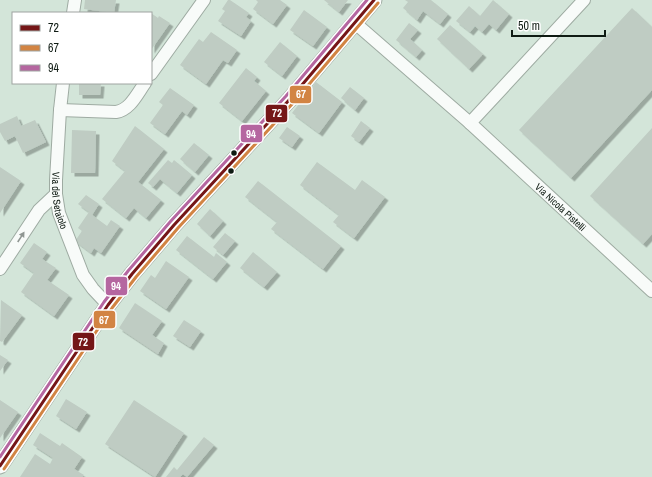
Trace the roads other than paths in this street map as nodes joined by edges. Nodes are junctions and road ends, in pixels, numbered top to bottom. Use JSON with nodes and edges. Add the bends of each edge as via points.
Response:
{"nodes":[{"id":1,"x":74,"y":0,"type":"edge"},
{"id":2,"x":204,"y":0,"type":"edge"},
{"id":3,"x":374,"y":0,"type":"edge"},
{"id":4,"x":584,"y":0,"type":"edge"},
{"id":5,"x":73,"y":12,"type":"edge"},
{"id":6,"x":355,"y":23,"type":"junction"},
{"id":7,"x":152,"y":73,"type":"edge"},
{"id":8,"x":63,"y":84,"type":"edge"},
{"id":9,"x":144,"y":84,"type":"edge"},
{"id":10,"x":60,"y":110,"type":"junction"},
{"id":11,"x":470,"y":123,"type":"junction"},
{"id":12,"x":56,"y":194,"type":"junction"},
{"id":13,"x":0,"y":269,"type":"edge"},
{"id":14,"x":652,"y":291,"type":"edge"},
{"id":15,"x":108,"y":306,"type":"junction"},
{"id":16,"x":0,"y":466,"type":"edge"}],
"edges":[{"from":1,"to":5,"type":"street"},
{"from":2,"to":7,"type":"street"},
{"from":3,"to":6,"type":"street"},
{"from":4,"to":11,"type":"street"},
{"from":6,"to":11,"type":"street","name":"Via Nicola Pistelli"},
{"from":6,"to":15,"type":"street","via":[[290,99],[174,225]]},
{"from":8,"to":10,"type":"street","name":"Via del Setaiolo"},
{"from":9,"to":10,"type":"street","via":[[122,111]]},
{"from":10,"to":12,"type":"street","name":"Via del Setaiolo"},
{"from":11,"to":14,"type":"street","name":"Via Nicola Pistelli"},
{"from":13,"to":12,"type":"street","one_way":true,"via":[[39,210]]},
{"from":12,"to":15,"type":"street","name":"Via del Setaiolo","via":[[58,213],[83,275]]},
{"from":15,"to":16,"type":"street"}]}
